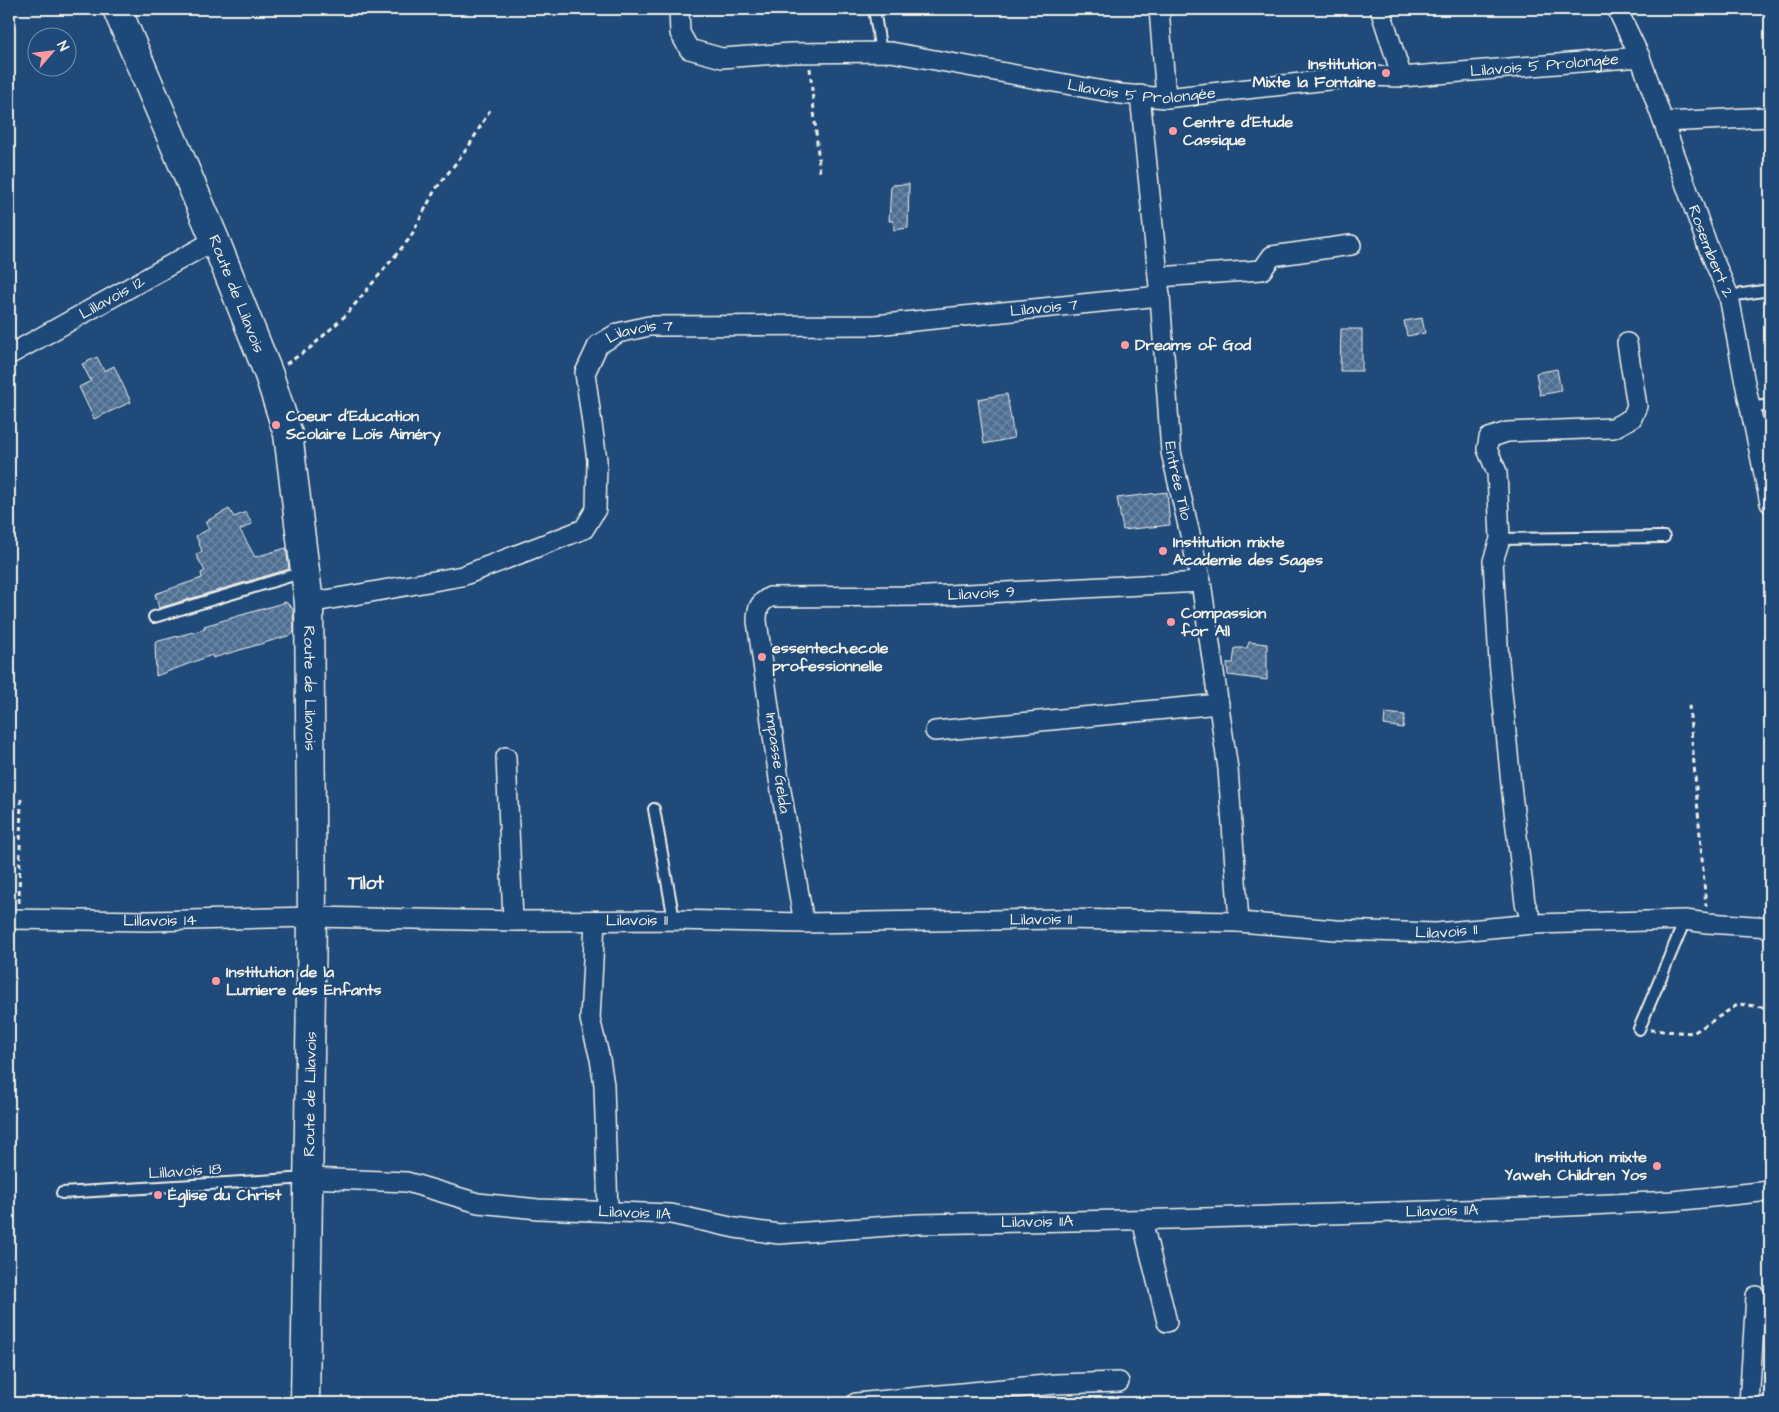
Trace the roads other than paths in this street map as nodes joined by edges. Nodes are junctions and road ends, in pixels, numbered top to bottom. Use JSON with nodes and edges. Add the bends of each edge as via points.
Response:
{"nodes":[{"id":1,"x":117,"y":9,"type":"edge"},
{"id":2,"x":679,"y":9,"type":"edge"},
{"id":3,"x":874,"y":9,"type":"edge"},
{"id":4,"x":1159,"y":9,"type":"edge"},
{"id":5,"x":1380,"y":9,"type":"edge"},
{"id":6,"x":1617,"y":9,"type":"edge"},
{"id":7,"x":881,"y":52,"type":"junction"},
{"id":8,"x":1640,"y":57,"type":"junction"},
{"id":9,"x":1402,"y":77,"type":"junction"},
{"id":10,"x":1140,"y":95,"type":"junction"},
{"id":11,"x":1166,"y":98,"type":"junction"},
{"id":12,"x":1770,"y":117,"type":"edge"},
{"id":13,"x":1664,"y":122,"type":"junction"},
{"id":14,"x":215,"y":240,"type":"junction"},
{"id":15,"x":1350,"y":245,"type":"dead end"},
{"id":16,"x":1158,"y":277,"type":"junction"},
{"id":17,"x":1770,"y":290,"type":"edge"},
{"id":18,"x":1160,"y":296,"type":"junction"},
{"id":19,"x":1729,"y":296,"type":"junction"},
{"id":20,"x":1627,"y":343,"type":"dead end"},
{"id":21,"x":9,"y":355,"type":"edge"},
{"id":22,"x":1770,"y":405,"type":"edge"},
{"id":23,"x":1750,"y":408,"type":"junction"},
{"id":24,"x":1770,"y":502,"type":"edge"},
{"id":25,"x":1664,"y":537,"type":"dead end"},
{"id":26,"x":1500,"y":539,"type":"junction"},
{"id":27,"x":305,"y":572,"type":"junction"},
{"id":28,"x":1201,"y":582,"type":"junction"},
{"id":29,"x":761,"y":602,"type":"joint"},
{"id":30,"x":309,"y":603,"type":"junction"},
{"id":31,"x":154,"y":617,"type":"dead end"},
{"id":32,"x":1219,"y":704,"type":"junction"},
{"id":33,"x":935,"y":731,"type":"dead end"},
{"id":34,"x":506,"y":757,"type":"dead end"},
{"id":35,"x":654,"y":808,"type":"dead end"},
{"id":36,"x":312,"y":917,"type":"junction"},
{"id":37,"x":14,"y":919,"type":"edge"},
{"id":38,"x":674,"y":920,"type":"junction"},
{"id":39,"x":1685,"y":920,"type":"junction"},
{"id":40,"x":513,"y":921,"type":"junction"},
{"id":41,"x":596,"y":921,"type":"junction"},
{"id":42,"x":1239,"y":922,"type":"junction"},
{"id":43,"x":804,"y":924,"type":"junction"},
{"id":44,"x":1533,"y":924,"type":"junction"},
{"id":45,"x":1770,"y":926,"type":"edge"},
{"id":46,"x":1639,"y":1029,"type":"road end"},
{"id":47,"x":309,"y":1178,"type":"junction"},
{"id":48,"x":1770,"y":1191,"type":"edge"},
{"id":49,"x":62,"y":1193,"type":"dead end"},
{"id":50,"x":608,"y":1212,"type":"junction"},
{"id":51,"x":1142,"y":1220,"type":"junction"},
{"id":52,"x":1756,"y":1296,"type":"dead end"},
{"id":53,"x":1166,"y":1322,"type":"dead end"},
{"id":54,"x":1119,"y":1382,"type":"dead end"},
{"id":55,"x":305,"y":1403,"type":"edge"},
{"id":56,"x":856,"y":1403,"type":"edge"},
{"id":57,"x":1749,"y":1403,"type":"edge"}],
"edges":[{"from":1,"to":14,"type":"main road","name":"Route de Lilavois"},
{"from":2,"to":7,"type":"street","name":"Lilavois 5 Prolongée","via":[[680,33],[689,49],[722,58]]},
{"from":3,"to":7,"type":"lane"},
{"from":4,"to":11,"type":"street"},
{"from":5,"to":9,"type":"street"},
{"from":6,"to":8,"type":"street","name":"Rosembert 2"},
{"from":7,"to":10,"type":"street","name":"Lilavois 5 Prolongée"},
{"from":8,"to":9,"type":"street","name":"Lilavois 5 Prolongée"},
{"from":8,"to":13,"type":"street","name":"Rosembert 2"},
{"from":9,"to":11,"type":"street","name":"Lilavois 5 Prolongée","via":[[1364,76]]},
{"from":10,"to":11,"type":"street","name":"Lilavois 5 Prolongée"},
{"from":10,"to":16,"type":"street","name":"Entrée Tilo"},
{"from":12,"to":13,"type":"street"},
{"from":13,"to":19,"type":"street","name":"Rosembert 2","via":[[1708,247]]},
{"from":14,"to":21,"type":"street","name":"Lillavois 12"},
{"from":14,"to":27,"type":"main road","name":"Route de Lilavois","via":[[269,375],[288,434]]},
{"from":15,"to":16,"type":"street","via":[[1272,256],[1262,270]]},
{"from":16,"to":18,"type":"street","name":"Entrée Tilo"},
{"from":17,"to":19,"type":"lane"},
{"from":18,"to":28,"type":"street","name":"Entrée Tilo","via":[[1172,452]]},
{"from":18,"to":30,"type":"street","name":"Lilavois 7","via":[[875,325],[649,326],[618,333],[598,345],[586,373],[597,460],[596,509],[584,529],[462,576]]},
{"from":19,"to":23,"type":"street","name":"Rosembert 2"},
{"from":20,"to":26,"type":"street","via":[[1637,406],[1632,418],[1613,428],[1506,432],[1489,438],[1487,449],[1498,472]]},
{"from":22,"to":23,"type":"lane"},
{"from":23,"to":24,"type":"street","name":"Rosembert 2"},
{"from":25,"to":26,"type":"lane"},
{"from":26,"to":44,"type":"street","via":[[1493,561],[1499,661],[1525,903]]},
{"from":27,"to":30,"type":"main road","name":"Route de Lilavois"},
{"from":27,"to":31,"type":"lane"},
{"from":28,"to":29,"type":"street","name":"Lilavois 9","via":[[928,596],[770,598]]},
{"from":28,"to":32,"type":"street","name":"Entrée Tilo"},
{"from":29,"to":43,"type":"street","name":"Impasse Gelda","via":[[757,621]]},
{"from":30,"to":36,"type":"main road","name":"Route de Lilavois"},
{"from":32,"to":33,"type":"street"},
{"from":32,"to":42,"type":"street","name":"Entrée Tilo","via":[[1228,769]]},
{"from":34,"to":40,"type":"street"},
{"from":35,"to":38,"type":"lane"},
{"from":36,"to":37,"type":"street","name":"Lillavois 14"},
{"from":36,"to":40,"type":"street","name":"Lilavois 11"},
{"from":36,"to":47,"type":"main road","name":"Route de Lilavois"},
{"from":38,"to":41,"type":"street","name":"Lilavois 11"},
{"from":38,"to":43,"type":"street","name":"Lilavois 11"},
{"from":39,"to":44,"type":"street","name":"Lilavois 11"},
{"from":39,"to":45,"type":"street","name":"Lilavois 11"},
{"from":39,"to":46,"type":"lane"},
{"from":40,"to":41,"type":"street","name":"Lilavois 11"},
{"from":41,"to":50,"type":"street","via":[[590,1019],[604,1085]]},
{"from":42,"to":43,"type":"street","name":"Lilavois 11","via":[[1060,919]]},
{"from":42,"to":44,"type":"street","name":"Lilavois 11","via":[[1436,934]]},
{"from":47,"to":49,"type":"lane","name":"Lillavois 18"},
{"from":47,"to":50,"type":"street","name":"Lilavois 11A","via":[[407,1182],[478,1203]]},
{"from":47,"to":55,"type":"main road","name":"Route de Lilavois"},
{"from":48,"to":51,"type":"street","name":"Lilavois 11A","via":[[1672,1201]]},
{"from":50,"to":51,"type":"street","name":"Lilavois 11A","via":[[671,1214],[779,1234],[917,1224]]},
{"from":51,"to":53,"type":"street"},
{"from":52,"to":57,"type":"street"},
{"from":54,"to":56,"type":"street","via":[[1056,1384]]}]}
